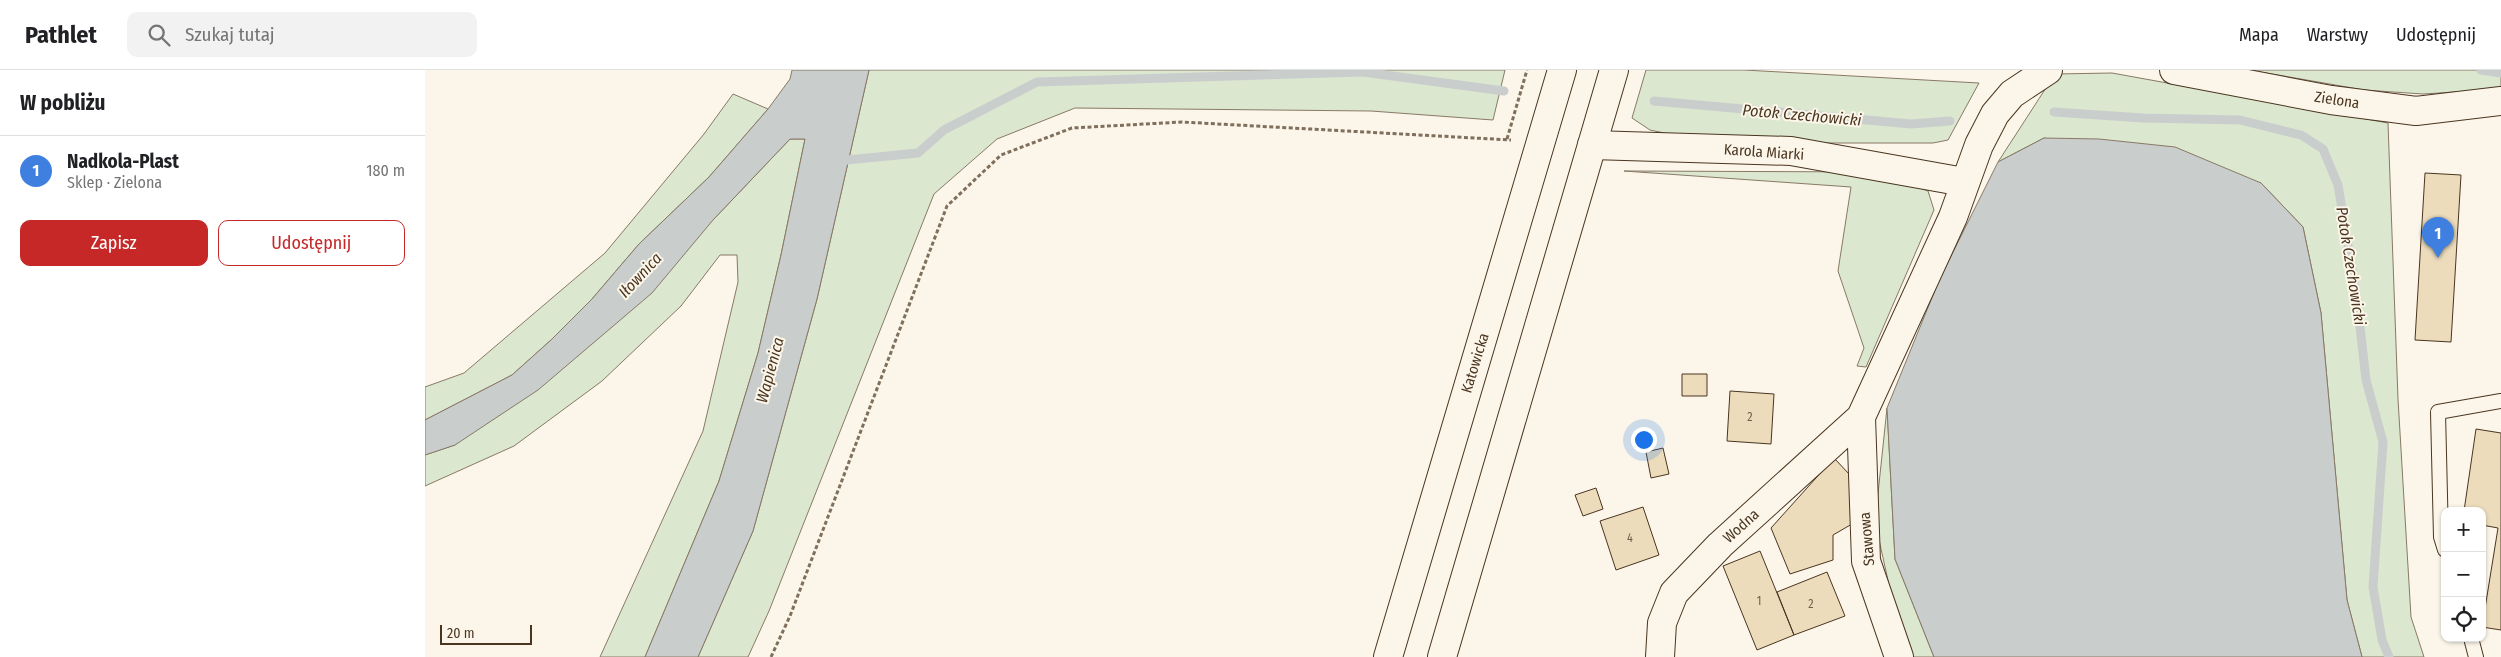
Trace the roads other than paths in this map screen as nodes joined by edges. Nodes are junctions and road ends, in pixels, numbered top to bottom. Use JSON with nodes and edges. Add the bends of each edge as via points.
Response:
{"nodes":[{"id":1,"x":1562,"y":70,"type":"edge"},
{"id":2,"x":1614,"y":70,"type":"edge"},
{"id":3,"x":2048,"y":70,"type":"edge"},
{"id":4,"x":2175,"y":70,"type":"edge"},
{"id":5,"x":2501,"y":101,"type":"edge"},
{"id":6,"x":1592,"y":145,"type":"junction"},
{"id":7,"x":1964,"y":182,"type":"junction"},
{"id":8,"x":2501,"y":401,"type":"edge"},
{"id":9,"x":1861,"y":417,"type":"junction"},
{"id":10,"x":2441,"y":537,"type":"edge"},
{"id":11,"x":2472,"y":642,"type":"edge"},
{"id":12,"x":1388,"y":657,"type":"edge"},
{"id":13,"x":1442,"y":657,"type":"edge"},
{"id":14,"x":1660,"y":657,"type":"edge"},
{"id":15,"x":1899,"y":657,"type":"edge"},
{"id":16,"x":2476,"y":657,"type":"edge"}],
"edges":[{"from":1,"to":12,"type":"street","name":"Katowicka"},
{"from":2,"to":6,"type":"street"},
{"from":3,"to":7,"type":"street","via":[[2012,94],[1995,114]]},
{"from":4,"to":5,"type":"street","name":"Zielona","via":[[2331,100],[2416,110]]},
{"from":6,"to":7,"type":"street","name":"Karola Miarki","via":[[1791,151]]},
{"from":6,"to":13,"type":"street"},
{"from":7,"to":9,"type":"street","via":[[1953,217]]},
{"from":8,"to":10,"type":"lane","via":[[2438,412]]},
{"from":9,"to":14,"type":"street","name":"Wodna","via":[[1720,545],[1674,593],[1661,623]]},
{"from":9,"to":15,"type":"street","name":"Stawowa","via":[[1867,561]]},
{"from":11,"to":16,"type":"lane"}]}
